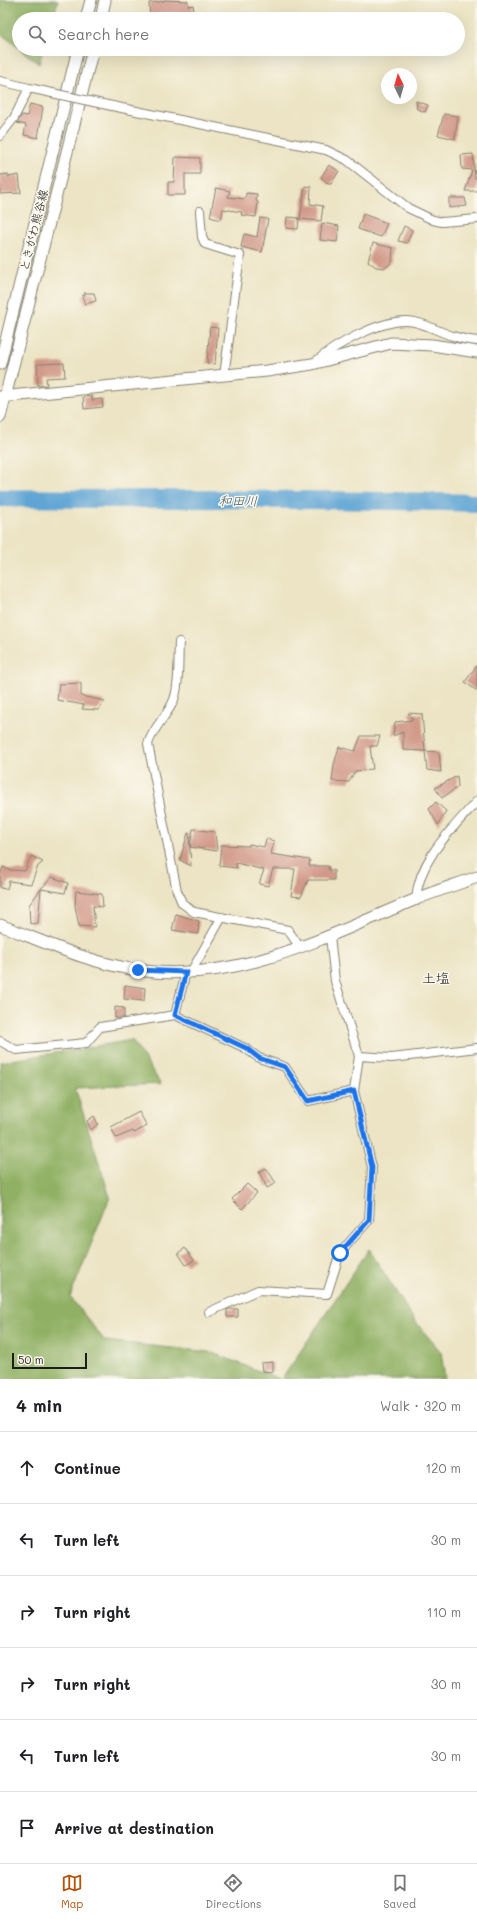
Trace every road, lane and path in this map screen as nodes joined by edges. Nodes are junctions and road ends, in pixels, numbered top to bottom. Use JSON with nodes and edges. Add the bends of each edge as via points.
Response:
{"nodes":[{"id":1,"x":91,"y":0,"type":"edge"},
{"id":2,"x":106,"y":0,"type":"edge"},
{"id":3,"x":88,"y":12,"type":"edge"},
{"id":4,"x":103,"y":12,"type":"edge"},
{"id":5,"x":76,"y":56,"type":"edge"},
{"id":6,"x":91,"y":56,"type":"edge"},
{"id":7,"x":0,"y":81,"type":"edge"},
{"id":8,"x":29,"y":88,"type":"junction"},
{"id":9,"x":0,"y":136,"type":"edge"},
{"id":10,"x":200,"y":211,"type":"dead end"},
{"id":11,"x":477,"y":219,"type":"edge"},
{"id":12,"x":477,"y":341,"type":"edge"},
{"id":13,"x":477,"y":352,"type":"edge"},
{"id":14,"x":0,"y":364,"type":"edge"},
{"id":15,"x":312,"y":364,"type":"junction"},
{"id":16,"x":224,"y":376,"type":"junction"},
{"id":17,"x":3,"y":397,"type":"edge"},
{"id":18,"x":0,"y":417,"type":"edge"},
{"id":19,"x":179,"y":642,"type":"dead end"},
{"id":20,"x":477,"y":801,"type":"edge"},
{"id":21,"x":477,"y":877,"type":"edge"},
{"id":22,"x":416,"y":899,"type":"junction"},
{"id":23,"x":222,"y":917,"type":"junction"},
{"id":24,"x":0,"y":925,"type":"edge"},
{"id":25,"x":330,"y":936,"type":"junction"},
{"id":26,"x":299,"y":946,"type":"junction"},
{"id":27,"x":189,"y":972,"type":"junction"},
{"id":28,"x":175,"y":1015,"type":"junction"},
{"id":29,"x":0,"y":1042,"type":"edge"},
{"id":30,"x":477,"y":1048,"type":"edge"},
{"id":31,"x":359,"y":1056,"type":"junction"},
{"id":32,"x":354,"y":1091,"type":"junction"},
{"id":33,"x":209,"y":1312,"type":"dead end"}],
"edges":[{"from":1,"to":3,"type":"street"},
{"from":2,"to":4,"type":"street"},
{"from":5,"to":14,"type":"street","name":"ときがわ熊谷線"},
{"from":6,"to":17,"type":"street","name":"ときがわ熊谷線"},
{"from":7,"to":8,"type":"street"},
{"from":8,"to":9,"type":"street","via":[[14,118]]},
{"from":8,"to":11,"type":"street","bridge":true,"via":[[326,150],[347,160],[408,208],[434,220],[442,222]]},
{"from":10,"to":16,"type":"street","via":[[205,244],[240,255]]},
{"from":12,"to":15,"type":"street","via":[[407,321],[390,323],[329,350]]},
{"from":13,"to":15,"type":"street","via":[[432,345],[391,343]]},
{"from":15,"to":16,"type":"street"},
{"from":16,"to":17,"type":"street"},
{"from":17,"to":18,"type":"street","name":"ときがわ熊谷線"},
{"from":19,"to":23,"type":"street","via":[[173,703],[151,735],[148,744],[176,891],[182,903],[194,912]]},
{"from":20,"to":22,"type":"street","via":[[444,838],[432,856],[421,875]]},
{"from":21,"to":22,"type":"street"},
{"from":22,"to":25,"type":"street"},
{"from":23,"to":26,"type":"street","via":[[288,930]]},
{"from":23,"to":27,"type":"street"},
{"from":24,"to":27,"type":"street","via":[[91,960],[138,970]]},
{"from":25,"to":26,"type":"street"},
{"from":25,"to":31,"type":"street","via":[[335,981]]},
{"from":26,"to":27,"type":"street","via":[[236,967]]},
{"from":27,"to":28,"type":"street"},
{"from":28,"to":29,"type":"street","via":[[100,1027],[86,1044],[16,1050]]},
{"from":28,"to":32,"type":"street","via":[[246,1048],[259,1058],[285,1067],[308,1101]]},
{"from":30,"to":31,"type":"street","via":[[392,1058]]},
{"from":31,"to":32,"type":"street"},
{"from":32,"to":33,"type":"street","via":[[372,1167],[369,1220],[340,1253],[327,1294],[258,1290]]}]}
